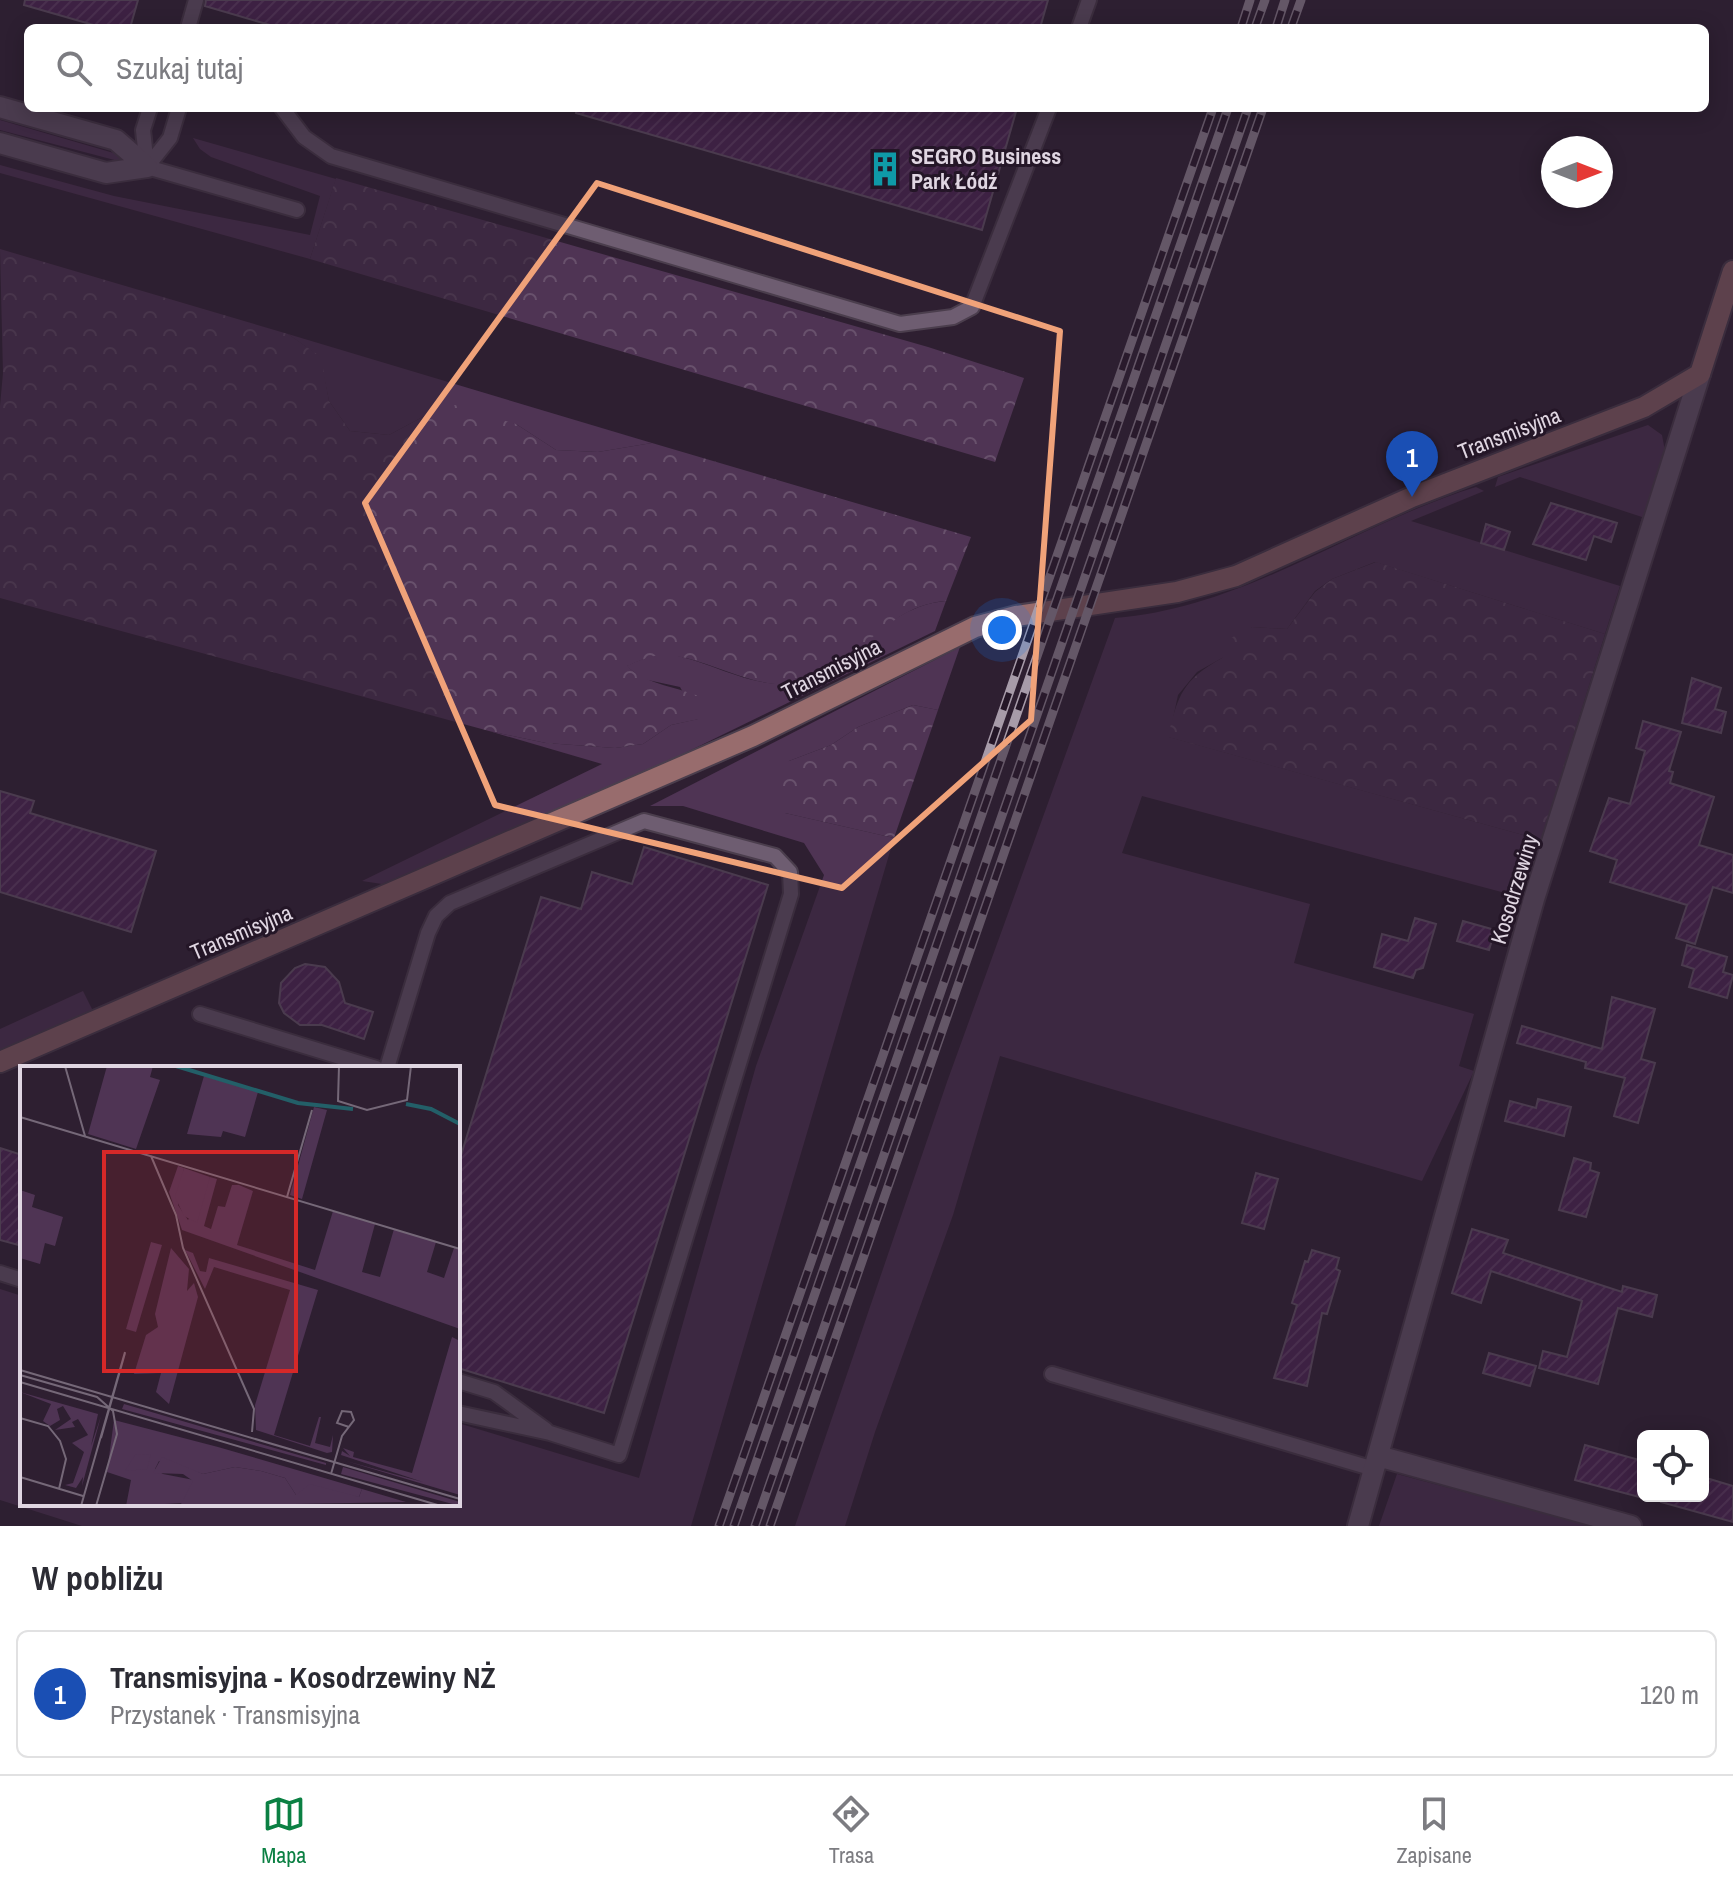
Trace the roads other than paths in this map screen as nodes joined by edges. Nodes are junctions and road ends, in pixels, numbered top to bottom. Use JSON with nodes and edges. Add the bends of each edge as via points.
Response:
{"nodes":[{"id":1,"x":196,"y":0,"type":"edge"},
{"id":2,"x":1089,"y":0,"type":"edge"},
{"id":3,"x":189,"y":24,"type":"edge"},
{"id":4,"x":1080,"y":24,"type":"edge"},
{"id":5,"x":0,"y":107,"type":"edge"},
{"id":6,"x":149,"y":112,"type":"edge"},
{"id":7,"x":178,"y":112,"type":"edge"},
{"id":8,"x":285,"y":112,"type":"edge"},
{"id":9,"x":1047,"y":112,"type":"edge"},
{"id":10,"x":0,"y":143,"type":"edge"},
{"id":11,"x":147,"y":167,"type":"junction"},
{"id":12,"x":297,"y":210,"type":"dead end"},
{"id":13,"x":1733,"y":271,"type":"edge"},
{"id":14,"x":1700,"y":374,"type":"junction"},
{"id":15,"x":200,"y":1014,"type":"dead end"},
{"id":16,"x":0,"y":1062,"type":"edge"},
{"id":17,"x":369,"y":1066,"type":"edge"},
{"id":18,"x":388,"y":1066,"type":"edge"},
{"id":19,"x":0,"y":1273,"type":"edge"},
{"id":20,"x":20,"y":1279,"type":"edge"},
{"id":21,"x":1052,"y":1374,"type":"dead end"},
{"id":22,"x":460,"y":1382,"type":"edge"},
{"id":23,"x":460,"y":1413,"type":"edge"},
{"id":24,"x":550,"y":1433,"type":"junction"},
{"id":25,"x":1376,"y":1462,"type":"junction"},
{"id":26,"x":1358,"y":1526,"type":"edge"},
{"id":27,"x":1631,"y":1526,"type":"edge"}],
"edges":[{"from":1,"to":3,"type":"lane"},
{"from":2,"to":4,"type":"lane"},
{"from":5,"to":11,"type":"street","via":[[116,140]]},
{"from":6,"to":11,"type":"lane","via":[[143,130]]},
{"from":7,"to":11,"type":"lane","via":[[170,138]]},
{"from":8,"to":9,"type":"lane","via":[[304,137],[331,156],[900,324],[953,317],[972,307]]},
{"from":10,"to":11,"type":"street","via":[[106,173]]},
{"from":11,"to":12,"type":"lane"},
{"from":13,"to":14,"type":"street","name":"Kosodrzewiny"},
{"from":14,"to":16,"type":"street","name":"Transmisyjna","via":[[1644,407],[1412,497],[1236,576],[1177,592],[975,627],[739,742]]},
{"from":14,"to":25,"type":"street","name":"Kosodrzewiny","via":[[1534,899]]},
{"from":15,"to":17,"type":"lane"},
{"from":18,"to":24,"type":"lane","via":[[428,933],[450,903],[644,821],[775,856],[790,872],[791,894],[619,1455]]},
{"from":19,"to":20,"type":"lane"},
{"from":21,"to":25,"type":"lane"},
{"from":22,"to":24,"type":"lane","via":[[494,1392]]},
{"from":23,"to":24,"type":"lane"},
{"from":25,"to":26,"type":"street","name":"Kosodrzewiny"},
{"from":25,"to":27,"type":"street"}]}
